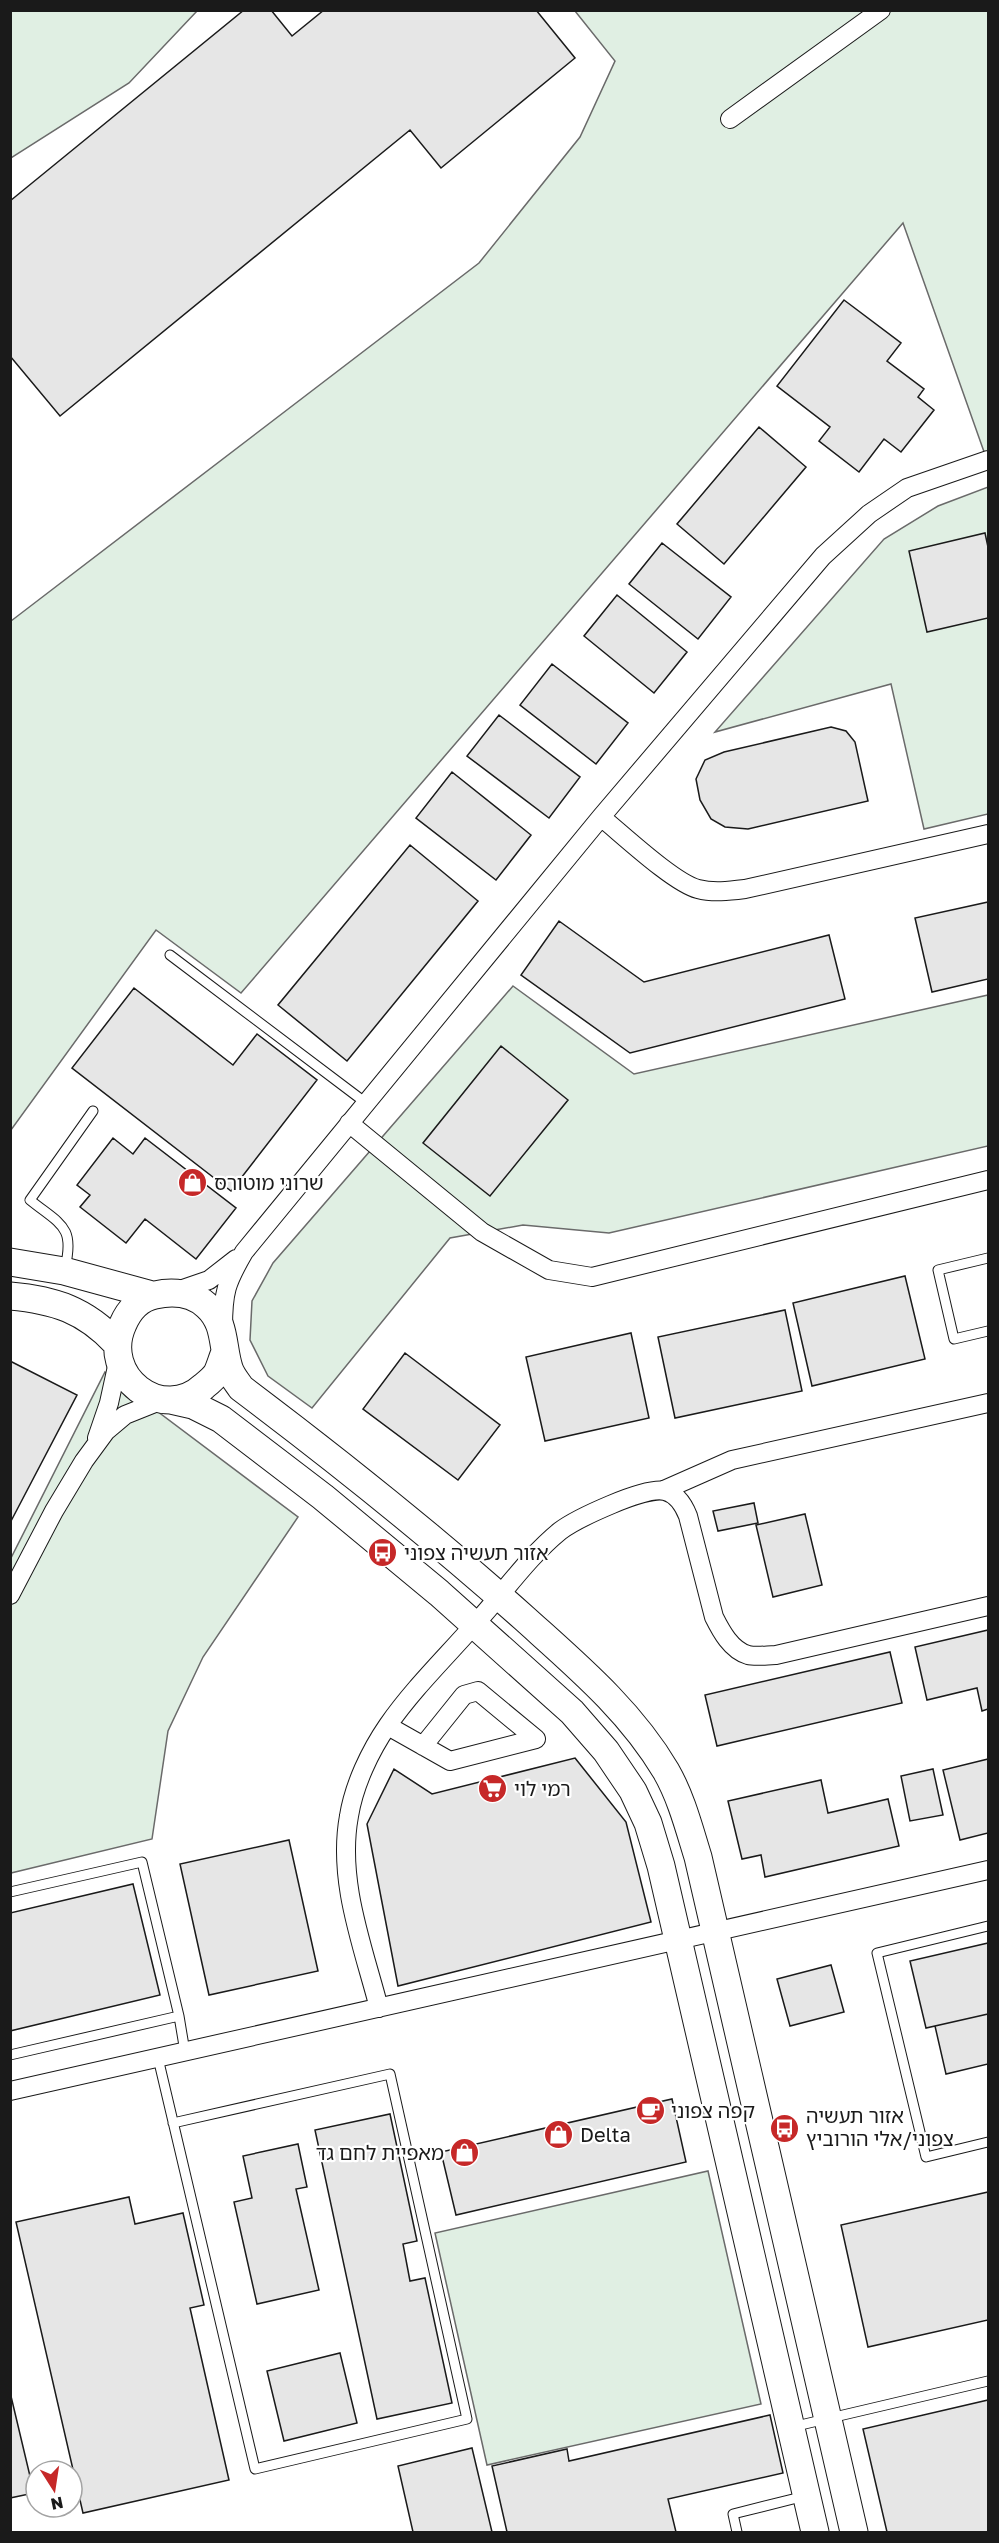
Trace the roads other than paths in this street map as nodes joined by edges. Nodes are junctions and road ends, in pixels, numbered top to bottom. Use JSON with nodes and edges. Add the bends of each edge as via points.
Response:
{"nodes":[{"id":1,"x":881,"y":10,"type":"edge"},
{"id":2,"x":730,"y":119,"type":"dead end"},
{"id":3,"x":988,"y":460,"type":"edge"},
{"id":4,"x":601,"y":817,"type":"junction"},
{"id":5,"x":988,"y":834,"type":"edge"},
{"id":6,"x":170,"y":955,"type":"dead end"},
{"id":7,"x":366,"y":1103,"type":"junction"},
{"id":8,"x":93,"y":1111,"type":"dead end"},
{"id":9,"x":349,"y":1123,"type":"junction"},
{"id":10,"x":988,"y":1180,"type":"edge"},
{"id":11,"x":244,"y":1252,"type":"junction"},
{"id":12,"x":988,"y":1258,"type":"edge"},
{"id":13,"x":10,"y":1262,"type":"edge"},
{"id":14,"x":64,"y":1271,"type":"junction"},
{"id":15,"x":161,"y":1294,"type":"junction"},
{"id":16,"x":10,"y":1296,"type":"edge"},
{"id":17,"x":988,"y":1331,"type":"edge"},
{"id":18,"x":224,"y":1342,"type":"junction"},
{"id":19,"x":117,"y":1352,"type":"junction"},
{"id":20,"x":168,"y":1400,"type":"junction"},
{"id":21,"x":988,"y":1403,"type":"edge"},
{"id":22,"x":93,"y":1448,"type":"junction"},
{"id":23,"x":664,"y":1490,"type":"junction"},
{"id":24,"x":10,"y":1595,"type":"edge"},
{"id":25,"x":499,"y":1596,"type":"junction"},
{"id":26,"x":988,"y":1606,"type":"edge"},
{"id":27,"x":475,"y":1625,"type":"junction"},
{"id":28,"x":388,"y":1726,"type":"junction"},
{"id":29,"x":423,"y":1746,"type":"junction"},
{"id":30,"x":988,"y":1870,"type":"edge"},
{"id":31,"x":10,"y":1892,"type":"edge"},
{"id":32,"x":988,"y":1926,"type":"edge"},
{"id":33,"x":715,"y":1932,"type":"junction"},
{"id":34,"x":678,"y":1940,"type":"junction"},
{"id":35,"x":379,"y":2008,"type":"junction"},
{"id":36,"x":179,"y":2016,"type":"junction"},
{"id":37,"x":184,"y":2052,"type":"junction"},
{"id":38,"x":10,"y":2055,"type":"edge"},
{"id":39,"x":158,"y":2058,"type":"junction"},
{"id":40,"x":10,"y":2091,"type":"edge"},
{"id":41,"x":173,"y":2123,"type":"junction"},
{"id":42,"x":988,"y":2142,"type":"edge"},
{"id":43,"x":988,"y":2382,"type":"edge"},
{"id":44,"x":828,"y":2419,"type":"junction"},
{"id":45,"x":791,"y":2428,"type":"junction"},
{"id":46,"x":807,"y":2496,"type":"junction"},
{"id":47,"x":737,"y":2532,"type":"edge"},
{"id":48,"x":815,"y":2532,"type":"edge"},
{"id":49,"x":854,"y":2532,"type":"edge"}],
"edges":[{"from":1,"to":2,"type":"street"},
{"from":3,"to":4,"type":"street","via":[[907,488],[869,514],[823,556]]},
{"from":4,"to":5,"type":"street","via":[[680,882],[721,892]]},
{"from":4,"to":7,"type":"street"},
{"from":6,"to":7,"type":"lane"},
{"from":7,"to":9,"type":"street"},
{"from":8,"to":14,"type":"lane","via":[[30,1200],[66,1230],[70,1247]]},
{"from":9,"to":10,"type":"street","via":[[483,1232],[549,1270],[592,1277]]},
{"from":9,"to":11,"type":"street"},
{"from":11,"to":15,"type":"street","via":[[209,1280]]},
{"from":11,"to":18,"type":"street","via":[[223,1296]]},
{"from":12,"to":17,"type":"lane","via":[[938,1270],[954,1339]]},
{"from":13,"to":14,"type":"street"},
{"from":14,"to":15,"type":"street"},
{"from":15,"to":18,"type":"street","via":[[194,1297],[207,1305],[216,1316]]},
{"from":15,"to":19,"type":"street","via":[[136,1304],[128,1312],[117,1335]]},
{"from":16,"to":19,"type":"street","via":[[78,1312],[102,1328]]},
{"from":18,"to":20,"type":"street","via":[[216,1375],[196,1394]]},
{"from":18,"to":25,"type":"street","via":[[230,1372],[241,1388],[356,1475]]},
{"from":19,"to":20,"type":"street","via":[[135,1387],[151,1397]]},
{"from":19,"to":22,"type":"street","via":[[109,1403]]},
{"from":20,"to":22,"type":"street","via":[[125,1415]]},
{"from":20,"to":27,"type":"street","via":[[194,1405],[221,1419],[323,1497]]},
{"from":21,"to":23,"type":"street","via":[[732,1460]]},
{"from":22,"to":24,"type":"street"},
{"from":23,"to":25,"type":"street","via":[[633,1496],[584,1516],[560,1531]]},
{"from":23,"to":26,"type":"street","via":[[683,1504],[688,1516],[714,1617],[732,1645],[747,1654],[776,1655]]},
{"from":25,"to":27,"type":"street"},
{"from":25,"to":33,"type":"street","via":[[599,1686],[636,1728],[666,1772],[692,1838]]},
{"from":27,"to":28,"type":"street"},
{"from":27,"to":34,"type":"street","via":[[572,1712],[606,1751],[633,1791],[648,1823]]},
{"from":28,"to":29,"type":"street"},
{"from":28,"to":35,"type":"street","via":[[362,1774],[349,1815],[345,1848],[348,1888]]},
{"from":29,"to":29,"type":"street","via":[[450,1761],[536,1739],[478,1691],[464,1695]]},
{"from":30,"to":33,"type":"street"},
{"from":31,"to":36,"type":"lane","via":[[142,1862]]},
{"from":32,"to":42,"type":"lane","via":[[877,1953],[926,2157]]},
{"from":33,"to":34,"type":"street"},
{"from":33,"to":44,"type":"street"},
{"from":34,"to":35,"type":"street"},
{"from":34,"to":45,"type":"street"},
{"from":35,"to":37,"type":"street"},
{"from":36,"to":37,"type":"lane"},
{"from":36,"to":38,"type":"lane"},
{"from":37,"to":39,"type":"street"},
{"from":39,"to":40,"type":"street"},
{"from":39,"to":41,"type":"lane"},
{"from":41,"to":41,"type":"lane","via":[[255,2469],[467,2419],[390,2074]]},
{"from":43,"to":44,"type":"lane"},
{"from":44,"to":45,"type":"lane"},
{"from":44,"to":49,"type":"street"},
{"from":45,"to":46,"type":"street"},
{"from":46,"to":47,"type":"lane","via":[[733,2514]]},
{"from":46,"to":48,"type":"street"}]}
